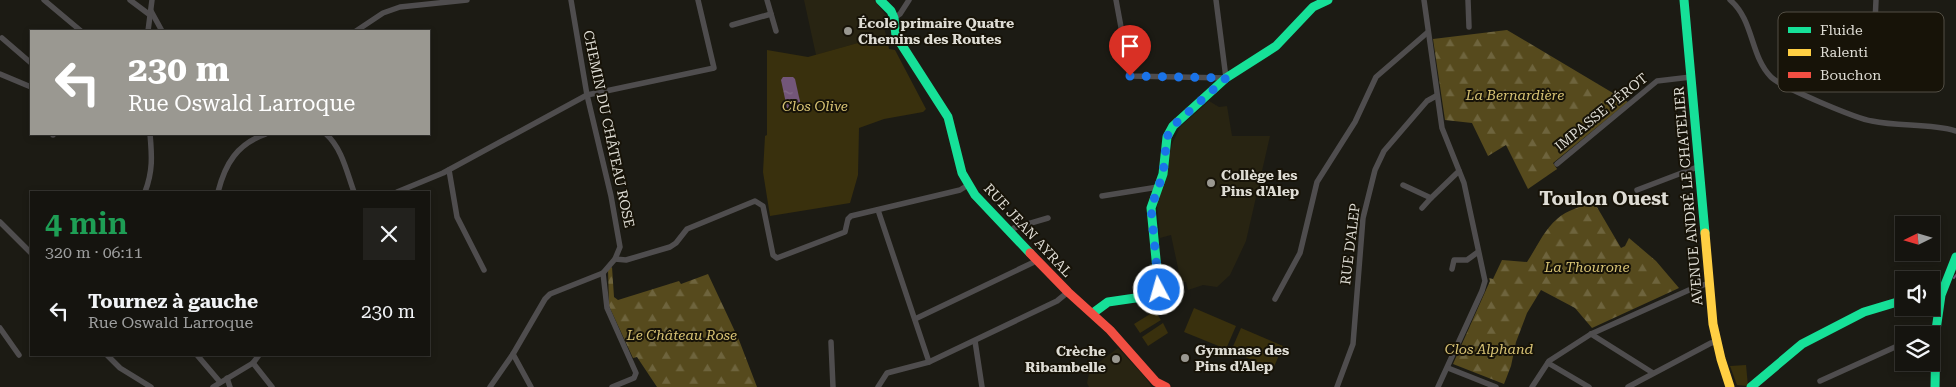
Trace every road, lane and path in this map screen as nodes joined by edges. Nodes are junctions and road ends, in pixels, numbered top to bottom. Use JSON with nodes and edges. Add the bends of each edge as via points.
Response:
{"nodes":[{"id":1,"x":44,"y":0,"type":"edge"},
{"id":2,"x":130,"y":0,"type":"edge"},
{"id":3,"x":152,"y":0,"type":"edge"},
{"id":4,"x":467,"y":0,"type":"edge"},
{"id":5,"x":571,"y":0,"type":"edge"},
{"id":6,"x":698,"y":0,"type":"edge"},
{"id":7,"x":767,"y":0,"type":"edge"},
{"id":8,"x":880,"y":0,"type":"edge"},
{"id":9,"x":909,"y":0,"type":"edge"},
{"id":10,"x":1116,"y":0,"type":"edge"},
{"id":11,"x":1216,"y":0,"type":"edge"},
{"id":12,"x":1328,"y":0,"type":"edge"},
{"id":13,"x":1424,"y":0,"type":"edge"},
{"id":14,"x":1468,"y":0,"type":"edge"},
{"id":15,"x":1684,"y":0,"type":"edge"},
{"id":16,"x":1730,"y":0,"type":"edge"},
{"id":17,"x":449,"y":1,"type":"edge"},
{"id":18,"x":150,"y":13,"type":"junction"},
{"id":19,"x":771,"y":14,"type":"junction"},
{"id":20,"x":894,"y":18,"type":"junction"},
{"id":21,"x":732,"y":25,"type":"dead end"},
{"id":22,"x":1469,"y":27,"type":"dead end"},
{"id":23,"x":80,"y":30,"type":"edge"},
{"id":24,"x":148,"y":30,"type":"edge"},
{"id":25,"x":161,"y":30,"type":"edge"},
{"id":26,"x":358,"y":30,"type":"edge"},
{"id":27,"x":776,"y":31,"type":"dead end"},
{"id":28,"x":1428,"y":32,"type":"junction"},
{"id":29,"x":2,"y":38,"type":"dead end"},
{"id":30,"x":30,"y":62,"type":"edge"},
{"id":31,"x":0,"y":74,"type":"edge"},
{"id":32,"x":1226,"y":78,"type":"junction"},
{"id":33,"x":1691,"y":78,"type":"junction"},
{"id":34,"x":1778,"y":83,"type":"edge"},
{"id":35,"x":30,"y":87,"type":"edge"},
{"id":36,"x":1800,"y":92,"type":"edge"},
{"id":37,"x":587,"y":95,"type":"junction"},
{"id":38,"x":1436,"y":96,"type":"junction"},
{"id":39,"x":1956,"y":131,"type":"edge"},
{"id":40,"x":150,"y":135,"type":"edge"},
{"id":41,"x":264,"y":135,"type":"edge"},
{"id":42,"x":327,"y":135,"type":"edge"},
{"id":43,"x":1557,"y":164,"type":"dead end"},
{"id":44,"x":1700,"y":166,"type":"junction"},
{"id":45,"x":449,"y":170,"type":"junction"},
{"id":46,"x":1459,"y":171,"type":"junction"},
{"id":47,"x":968,"y":185,"type":"junction"},
{"id":48,"x":1404,"y":185,"type":"dead end"},
{"id":49,"x":1158,"y":188,"type":"junction"},
{"id":50,"x":1637,"y":190,"type":"dead end"},
{"id":51,"x":145,"y":191,"type":"edge"},
{"id":52,"x":218,"y":191,"type":"edge"},
{"id":53,"x":354,"y":191,"type":"edge"},
{"id":54,"x":399,"y":191,"type":"edge"},
{"id":55,"x":1102,"y":196,"type":"dead end"},
{"id":56,"x":1431,"y":198,"type":"junction"},
{"id":57,"x":1422,"y":208,"type":"dead end"},
{"id":58,"x":878,"y":210,"type":"junction"},
{"id":59,"x":1048,"y":218,"type":"dead end"},
{"id":60,"x":0,"y":222,"type":"edge"},
{"id":61,"x":1010,"y":232,"type":"junction"},
{"id":62,"x":30,"y":252,"type":"edge"},
{"id":63,"x":1478,"y":252,"type":"junction"},
{"id":64,"x":1956,"y":256,"type":"edge"},
{"id":65,"x":615,"y":259,"type":"junction"},
{"id":66,"x":1037,"y":259,"type":"junction"},
{"id":67,"x":1452,"y":269,"type":"dead end"},
{"id":68,"x":484,"y":270,"type":"dead end"},
{"id":69,"x":603,"y":273,"type":"junction"},
{"id":70,"x":1709,"y":283,"type":"junction"},
{"id":71,"x":1942,"y":289,"type":"joint"},
{"id":72,"x":1068,"y":292,"type":"junction"},
{"id":73,"x":1275,"y":299,"type":"dead end"},
{"id":74,"x":1895,"y":303,"type":"edge"},
{"id":75,"x":1093,"y":313,"type":"junction"},
{"id":76,"x":915,"y":319,"type":"junction"},
{"id":77,"x":1937,"y":326,"type":"edge"},
{"id":78,"x":0,"y":328,"type":"edge"},
{"id":79,"x":1591,"y":334,"type":"junction"},
{"id":80,"x":975,"y":341,"type":"junction"},
{"id":81,"x":831,"y":342,"type":"dead end"},
{"id":82,"x":1716,"y":342,"type":"junction"},
{"id":83,"x":1895,"y":347,"type":"edge"},
{"id":84,"x":513,"y":354,"type":"junction"},
{"id":85,"x":19,"y":355,"type":"dead end"},
{"id":86,"x":109,"y":356,"type":"edge"},
{"id":87,"x":198,"y":356,"type":"edge"},
{"id":88,"x":258,"y":356,"type":"edge"},
{"id":89,"x":929,"y":362,"type":"junction"},
{"id":90,"x":1548,"y":362,"type":"junction"},
{"id":91,"x":253,"y":363,"type":"junction"},
{"id":92,"x":1448,"y":368,"type":"junction"},
{"id":93,"x":1935,"y":371,"type":"edge"},
{"id":94,"x":1654,"y":373,"type":"junction"},
{"id":95,"x":227,"y":378,"type":"junction"},
{"id":96,"x":1820,"y":381,"type":"dead end"},
{"id":97,"x":220,"y":382,"type":"junction"},
{"id":98,"x":151,"y":387,"type":"edge"},
{"id":99,"x":213,"y":387,"type":"edge"},
{"id":100,"x":230,"y":387,"type":"edge"},
{"id":101,"x":272,"y":387,"type":"edge"},
{"id":102,"x":490,"y":387,"type":"edge"},
{"id":103,"x":531,"y":387,"type":"edge"},
{"id":104,"x":612,"y":387,"type":"edge"},
{"id":105,"x":833,"y":387,"type":"edge"},
{"id":106,"x":878,"y":387,"type":"edge"},
{"id":107,"x":982,"y":387,"type":"edge"},
{"id":108,"x":1166,"y":387,"type":"edge"},
{"id":109,"x":1337,"y":387,"type":"edge"},
{"id":110,"x":1438,"y":387,"type":"edge"},
{"id":111,"x":1496,"y":387,"type":"edge"},
{"id":112,"x":1532,"y":387,"type":"edge"},
{"id":113,"x":1589,"y":387,"type":"edge"},
{"id":114,"x":1628,"y":387,"type":"edge"},
{"id":115,"x":1730,"y":387,"type":"edge"},
{"id":116,"x":1751,"y":387,"type":"edge"},
{"id":117,"x":1935,"y":387,"type":"edge"}],
"edges":[{"from":1,"to":23,"type":"street"},
{"from":2,"to":18,"type":"street"},
{"from":3,"to":18,"type":"street"},
{"from":4,"to":17,"type":"street"},
{"from":5,"to":37,"type":"street","name":"CHEMIN DU CHÂTEAU ROSE"},
{"from":6,"to":37,"type":"street","via":[[714,68]]},
{"from":7,"to":19,"type":"street"},
{"from":8,"to":20,"type":"main road","name":"RUE JEAN AYRAL"},
{"from":9,"to":20,"type":"street"},
{"from":10,"to":32,"type":"street","via":[[1130,76]]},
{"from":11,"to":32,"type":"street"},
{"from":12,"to":32,"type":"main road","via":[[1313,7],[1276,46]]},
{"from":13,"to":28,"type":"street"},
{"from":14,"to":22,"type":"street"},
{"from":15,"to":33,"type":"main road","name":"AVENUE ANDRÉ LE CHATELIER"},
{"from":16,"to":34,"type":"street","via":[[1743,16],[1765,70]]},
{"from":17,"to":26,"type":"street","via":[[400,7],[383,13]]},
{"from":18,"to":24,"type":"street"},
{"from":18,"to":25,"type":"street"},
{"from":19,"to":21,"type":"street"},
{"from":19,"to":27,"type":"street"},
{"from":20,"to":47,"type":"main road","name":"RUE JEAN AYRAL","via":[[896,36],[948,117],[962,174]]},
{"from":28,"to":38,"type":"street"},
{"from":28,"to":73,"type":"street","via":[[1376,77],[1355,122],[1317,182],[1300,253]]},
{"from":29,"to":30,"type":"street"},
{"from":31,"to":35,"type":"street"},
{"from":32,"to":49,"type":"main road","via":[[1173,126],[1167,137]]},
{"from":33,"to":43,"type":"street","name":"IMPASSE PÉROT","via":[[1657,81]]},
{"from":33,"to":44,"type":"main road","name":"AVENUE ANDRÉ LE CHATELIER"},
{"from":36,"to":39,"type":"street","via":[[1871,121]]},
{"from":37,"to":45,"type":"street"},
{"from":37,"to":65,"type":"street","name":"CHEMIN DU CHÂTEAU ROSE","via":[[620,247]]},
{"from":38,"to":46,"type":"street","via":[[1442,128]]},
{"from":38,"to":109,"type":"street","name":"RUE D'ALEP","via":[[1426,101],[1384,151],[1375,170],[1363,218],[1353,344]]},
{"from":40,"to":51,"type":"street","via":[[151,178]]},
{"from":41,"to":52,"type":"street","via":[[240,148],[228,165]]},
{"from":42,"to":53,"type":"street","via":[[342,158]]},
{"from":44,"to":50,"type":"street"},
{"from":44,"to":70,"type":"main road","name":"AVENUE ANDRÉ LE CHATELIER"},
{"from":45,"to":54,"type":"street"},
{"from":45,"to":68,"type":"street","via":[[458,217]]},
{"from":46,"to":56,"type":"street"},
{"from":46,"to":63,"type":"street"},
{"from":47,"to":58,"type":"street","via":[[960,190]]},
{"from":47,"to":61,"type":"main road","name":"RUE JEAN AYRAL"},
{"from":48,"to":56,"type":"street"},
{"from":49,"to":55,"type":"street"},
{"from":49,"to":75,"type":"main road","via":[[1151,208],[1159,290],[1151,296],[1108,302]]},
{"from":56,"to":57,"type":"street"},
{"from":58,"to":65,"type":"street","via":[[851,216],[845,232],[777,258],[773,255],[763,206],[755,201],[687,229],[670,247],[626,260]]},
{"from":58,"to":76,"type":"street"},
{"from":59,"to":61,"type":"street"},
{"from":60,"to":62,"type":"street"},
{"from":61,"to":66,"type":"main road","name":"RUE JEAN AYRAL"},
{"from":63,"to":67,"type":"street","via":[[1467,260],[1454,260]]},
{"from":63,"to":92,"type":"street","via":[[1485,281]]},
{"from":64,"to":71,"type":"main road"},
{"from":65,"to":69,"type":"street"},
{"from":66,"to":72,"type":"main road","name":"RUE JEAN AYRAL"},
{"from":66,"to":76,"type":"street"},
{"from":69,"to":84,"type":"street","via":[[550,294]]},
{"from":69,"to":104,"type":"street","via":[[607,308],[636,373],[634,378]]},
{"from":70,"to":79,"type":"street"},
{"from":70,"to":82,"type":"main road","name":"AVENUE ANDRÉ LE CHATELIER"},
{"from":71,"to":77,"type":"main road"},
{"from":72,"to":75,"type":"main road","name":"RUE JEAN AYRAL"},
{"from":72,"to":80,"type":"street","via":[[1057,301]]},
{"from":74,"to":116,"type":"main road","via":[[1864,312],[1802,344]]},
{"from":75,"to":108,"type":"main road","name":"RUE JEAN AYRAL","via":[[1152,377]]},
{"from":76,"to":89,"type":"street"},
{"from":78,"to":85,"type":"street"},
{"from":79,"to":90,"type":"street"},
{"from":79,"to":94,"type":"street"},
{"from":80,"to":89,"type":"street"},
{"from":80,"to":107,"type":"street"},
{"from":81,"to":105,"type":"street"},
{"from":82,"to":94,"type":"street"},
{"from":82,"to":115,"type":"main road","name":"AVENUE ANDRÉ LE CHATELIER"},
{"from":83,"to":96,"type":"street"},
{"from":84,"to":102,"type":"street"},
{"from":84,"to":103,"type":"street"},
{"from":86,"to":98,"type":"street","via":[[120,368]]},
{"from":87,"to":97,"type":"street"},
{"from":88,"to":91,"type":"street"},
{"from":89,"to":106,"type":"street","via":[[887,373]]},
{"from":90,"to":112,"type":"street"},
{"from":90,"to":113,"type":"street"},
{"from":91,"to":95,"type":"street"},
{"from":91,"to":101,"type":"street"},
{"from":92,"to":110,"type":"street"},
{"from":92,"to":111,"type":"street"},
{"from":93,"to":117,"type":"main road"},
{"from":94,"to":114,"type":"street"},
{"from":95,"to":97,"type":"street"},
{"from":95,"to":100,"type":"street"},
{"from":97,"to":99,"type":"street"}]}
